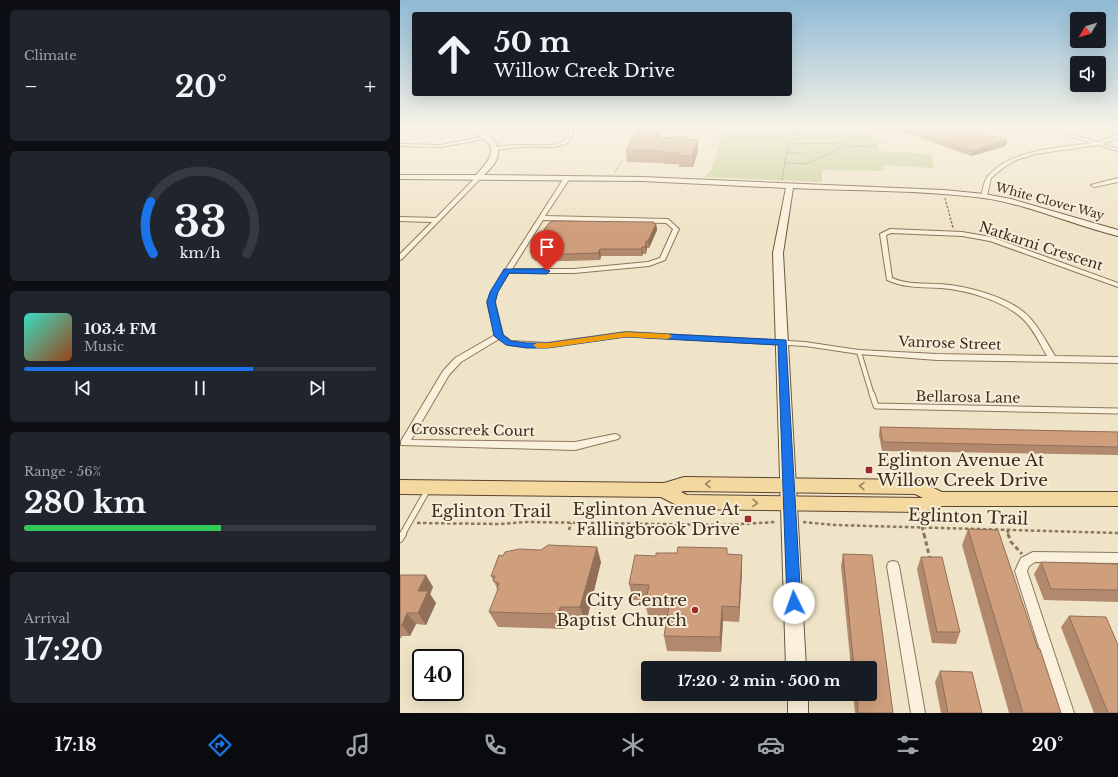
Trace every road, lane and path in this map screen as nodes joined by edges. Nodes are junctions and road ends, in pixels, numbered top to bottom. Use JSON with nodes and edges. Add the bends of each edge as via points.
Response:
{"nodes":[{"id":1,"x":491,"y":161,"type":"edge"},
{"id":2,"x":622,"y":161,"type":"edge"},
{"id":3,"x":812,"y":161,"type":"edge"},
{"id":4,"x":1010,"y":161,"type":"edge"},
{"id":5,"x":785,"y":163,"type":"joint"},
{"id":6,"x":806,"y":164,"type":"junction"},
{"id":7,"x":804,"y":168,"type":"dead end"},
{"id":8,"x":400,"y":177,"type":"edge"},
{"id":9,"x":478,"y":178,"type":"junction"},
{"id":10,"x":567,"y":178,"type":"junction"},
{"id":11,"x":612,"y":178,"type":"junction"},
{"id":12,"x":1118,"y":180,"type":"edge"},
{"id":13,"x":785,"y":185,"type":"junction"},
{"id":14,"x":1094,"y":185,"type":"dead end"},
{"id":15,"x":944,"y":192,"type":"junction"},
{"id":16,"x":984,"y":196,"type":"junction"},
{"id":17,"x":541,"y":218,"type":"junction"},
{"id":18,"x":400,"y":219,"type":"edge"},
{"id":19,"x":437,"y":220,"type":"junction"},
{"id":20,"x":954,"y":233,"type":"junction"},
{"id":21,"x":1118,"y":233,"type":"edge"},
{"id":22,"x":400,"y":258,"type":"edge"},
{"id":23,"x":507,"y":271,"type":"junction"},
{"id":24,"x":1118,"y":285,"type":"edge"},
{"id":25,"x":499,"y":336,"type":"junction"},
{"id":26,"x":783,"y":342,"type":"junction"},
{"id":27,"x":859,"y":352,"type":"junction"},
{"id":28,"x":1052,"y":358,"type":"junction"},
{"id":29,"x":1118,"y":360,"type":"edge"},
{"id":30,"x":1118,"y":411,"type":"edge"},
{"id":31,"x":615,"y":437,"type":"dead end"},
{"id":32,"x":789,"y":485,"type":"junction"},
{"id":33,"x":400,"y":487,"type":"edge"},
{"id":34,"x":429,"y":488,"type":"junction"},
{"id":35,"x":664,"y":490,"type":"junction"},
{"id":36,"x":940,"y":499,"type":"junction"},
{"id":37,"x":1118,"y":499,"type":"edge"},
{"id":38,"x":789,"y":504,"type":"junction"},
{"id":39,"x":774,"y":522,"type":"dead end"},
{"id":40,"x":818,"y":522,"type":"dead end"},
{"id":41,"x":409,"y":523,"type":"junction"},
{"id":42,"x":571,"y":523,"type":"junction"},
{"id":43,"x":922,"y":527,"type":"junction"},
{"id":44,"x":569,"y":530,"type":"dead end"},
{"id":45,"x":1007,"y":530,"type":"junction"},
{"id":46,"x":1118,"y":533,"type":"edge"},
{"id":47,"x":400,"y":539,"type":"edge"},
{"id":48,"x":1118,"y":558,"type":"edge"},
{"id":49,"x":1028,"y":560,"type":"junction"},
{"id":50,"x":932,"y":564,"type":"edge"},
{"id":51,"x":893,"y":566,"type":"dead end"},
{"id":52,"x":796,"y":661,"type":"edge"},
{"id":53,"x":798,"y":701,"type":"edge"},
{"id":54,"x":798,"y":713,"type":"edge"},
{"id":55,"x":918,"y":713,"type":"edge"},
{"id":56,"x":1067,"y":713,"type":"edge"}],
"edges":[{"from":1,"to":9,"type":"street"},
{"from":2,"to":11,"type":"path"},
{"from":3,"to":6,"type":"path"},
{"from":4,"to":16,"type":"street","via":[[989,177]]},
{"from":5,"to":6,"type":"path"},
{"from":5,"to":13,"type":"path"},
{"from":6,"to":7,"type":"path"},
{"from":8,"to":9,"type":"street","name":"White Clover Way"},
{"from":9,"to":10,"type":"street","name":"White Clover Way"},
{"from":9,"to":19,"type":"street"},
{"from":10,"to":11,"type":"street","name":"White Clover Way"},
{"from":10,"to":17,"type":"street"},
{"from":11,"to":13,"type":"street","name":"White Clover Way"},
{"from":12,"to":14,"type":"street"},
{"from":13,"to":15,"type":"street","name":"White Clover Way"},
{"from":13,"to":26,"type":"street","via":[[778,253]]},
{"from":15,"to":16,"type":"street","name":"White Clover Way"},
{"from":15,"to":20,"type":"path"},
{"from":16,"to":21,"type":"street","name":"White Clover Way","via":[[1027,205]]},
{"from":17,"to":23,"type":"street"},
{"from":17,"to":23,"type":"street","via":[[668,221],[676,229],[662,259],[649,264],[574,271]]},
{"from":18,"to":19,"type":"street"},
{"from":19,"to":22,"type":"street"},
{"from":20,"to":24,"type":"street","name":"Natkarni Crescent","via":[[991,239]]},
{"from":20,"to":28,"type":"street","name":"Natkarni Crescent","via":[[886,231],[882,238],[889,279],[905,284],[963,289],[1013,308],[1027,318]]},
{"from":23,"to":25,"type":"street","via":[[491,302]]},
{"from":25,"to":26,"type":"street","name":"Vanrose Street","via":[[509,343],[527,345],[548,345],[626,334]]},
{"from":25,"to":31,"type":"street","name":"Crosscreek Court","via":[[458,360],[446,373],[404,442],[575,446]]},
{"from":26,"to":27,"type":"street","name":"Vanrose Street"},
{"from":26,"to":32,"type":"street"},
{"from":27,"to":28,"type":"street","name":"Vanrose Street","via":[[937,357]]},
{"from":27,"to":30,"type":"lane","name":"Bellarosa Lane","via":[[876,406]]},
{"from":28,"to":29,"type":"street","name":"Vanrose Street"},
{"from":32,"to":35,"type":"main road","one_way":true,"via":[[684,484]]},
{"from":36,"to":32,"type":"main road","one_way":true,"via":[[917,487]]},
{"from":32,"to":38,"type":"street"},
{"from":33,"to":34,"type":"main road"},
{"from":34,"to":35,"type":"main road"},
{"from":34,"to":41,"type":"lane"},
{"from":35,"to":38,"type":"main road","one_way":true,"via":[[684,502]]},
{"from":36,"to":37,"type":"main road"},
{"from":36,"to":38,"type":"main road","via":[[922,505]]},
{"from":38,"to":52,"type":"street"},
{"from":39,"to":42,"type":"path","name":"Eglinton Trail","via":[[725,525]]},
{"from":40,"to":43,"type":"path","name":"Eglinton Trail","via":[[835,525]]},
{"from":41,"to":42,"type":"path","name":"Eglinton Trail"},
{"from":41,"to":47,"type":"lane"},
{"from":42,"to":44,"type":"path"},
{"from":43,"to":45,"type":"path","name":"Eglinton Trail"},
{"from":43,"to":50,"type":"path"},
{"from":45,"to":46,"type":"path","name":"Eglinton Trail"},
{"from":45,"to":49,"type":"path","via":[[1010,542]]},
{"from":48,"to":49,"type":"street","via":[[1033,557]]},
{"from":49,"to":56,"type":"street","via":[[1021,571]]},
{"from":51,"to":55,"type":"street"},
{"from":53,"to":54,"type":"street"}]}
